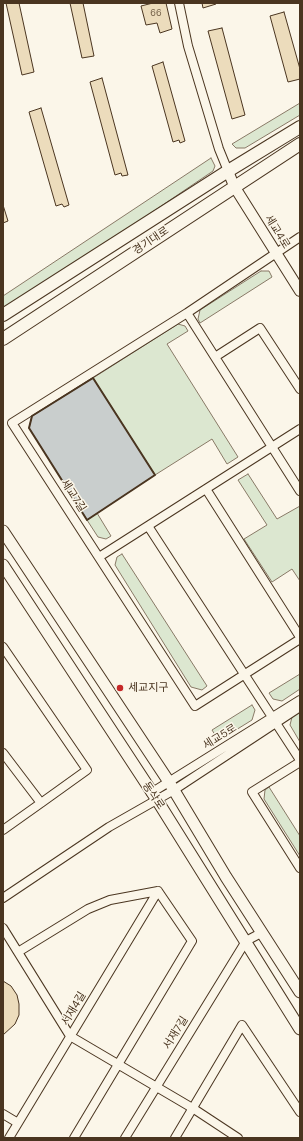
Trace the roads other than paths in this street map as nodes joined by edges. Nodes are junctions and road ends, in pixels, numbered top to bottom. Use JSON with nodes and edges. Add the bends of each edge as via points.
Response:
{"nodes":[{"id":1,"x":178,"y":3,"type":"edge"},
{"id":2,"x":300,"y":127,"type":"edge"},
{"id":3,"x":300,"y":144,"type":"edge"},
{"id":4,"x":228,"y":171,"type":"junction"},
{"id":5,"x":234,"y":186,"type":"junction"},
{"id":6,"x":300,"y":237,"type":"edge"},
{"id":7,"x":275,"y":252,"type":"junction"},
{"id":8,"x":300,"y":291,"type":"edge"},
{"id":9,"x":187,"y":313,"type":"junction"},
{"id":10,"x":3,"y":315,"type":"edge"},
{"id":11,"x":3,"y":339,"type":"edge"},
{"id":12,"x":215,"y":357,"type":"junction"},
{"id":13,"x":300,"y":389,"type":"edge"},
{"id":14,"x":300,"y":429,"type":"edge"},
{"id":15,"x":272,"y":448,"type":"junction"},
{"id":16,"x":206,"y":489,"type":"junction"},
{"id":17,"x":300,"y":491,"type":"edge"},
{"id":18,"x":148,"y":526,"type":"junction"},
{"id":19,"x":3,"y":531,"type":"edge"},
{"id":20,"x":99,"y":557,"type":"junction"},
{"id":21,"x":3,"y":565,"type":"edge"},
{"id":22,"x":300,"y":638,"type":"edge"},
{"id":23,"x":3,"y":647,"type":"edge"},
{"id":24,"x":244,"y":675,"type":"junction"},
{"id":25,"x":300,"y":700,"type":"edge"},
{"id":26,"x":300,"y":706,"type":"edge"},
{"id":27,"x":274,"y":720,"type":"junction"},
{"id":28,"x":3,"y":753,"type":"edge"},
{"id":29,"x":300,"y":761,"type":"edge"},
{"id":30,"x":171,"y":786,"type":"junction"},
{"id":31,"x":154,"y":797,"type":"junction"},
{"id":32,"x":41,"y":803,"type":"junction"},
{"id":33,"x":3,"y":830,"type":"edge"},
{"id":34,"x":300,"y":868,"type":"edge"},
{"id":35,"x":158,"y":891,"type":"junction"},
{"id":36,"x":3,"y":898,"type":"edge"},
{"id":37,"x":3,"y":928,"type":"edge"},
{"id":38,"x":261,"y":933,"type":"junction"},
{"id":39,"x":246,"y":941,"type":"junction"},
{"id":40,"x":18,"y":952,"type":"junction"},
{"id":41,"x":300,"y":992,"type":"edge"},
{"id":42,"x":300,"y":1029,"type":"edge"},
{"id":43,"x":70,"y":1036,"type":"junction"},
{"id":44,"x":118,"y":1063,"type":"junction"},
{"id":45,"x":156,"y":1086,"type":"junction"},
{"id":46,"x":194,"y":1109,"type":"junction"},
{"id":47,"x":300,"y":1112,"type":"edge"},
{"id":48,"x":3,"y":1114,"type":"edge"},
{"id":49,"x":18,"y":1123,"type":"junction"},
{"id":50,"x":9,"y":1138,"type":"edge"},
{"id":51,"x":74,"y":1138,"type":"edge"},
{"id":52,"x":125,"y":1138,"type":"edge"},
{"id":53,"x":175,"y":1138,"type":"edge"},
{"id":54,"x":238,"y":1138,"type":"edge"}],
"edges":[{"from":1,"to":4,"type":"street","via":[[188,46]]},
{"from":2,"to":4,"type":"main road","name":"경기대로"},
{"from":3,"to":5,"type":"main road","name":"경기대로"},
{"from":4,"to":5,"type":"street","name":"세교4로"},
{"from":4,"to":10,"type":"main road","name":"경기대로"},
{"from":5,"to":7,"type":"street","name":"세교4로"},
{"from":5,"to":11,"type":"main road","name":"경기대로"},
{"from":6,"to":7,"type":"street","name":"세교7길"},
{"from":7,"to":8,"type":"street","name":"세교4로"},
{"from":7,"to":9,"type":"street","name":"세교7길"},
{"from":9,"to":12,"type":"street"},
{"from":9,"to":20,"type":"street","name":"세교7길","via":[[12,423]]},
{"from":12,"to":13,"type":"street","via":[[260,328]]},
{"from":12,"to":15,"type":"street"},
{"from":14,"to":15,"type":"street"},
{"from":15,"to":16,"type":"street"},
{"from":15,"to":17,"type":"street"},
{"from":16,"to":18,"type":"street"},
{"from":16,"to":22,"type":"street","name":"세교7길"},
{"from":18,"to":20,"type":"street"},
{"from":18,"to":24,"type":"street"},
{"from":19,"to":30,"type":"main road","name":"동삭로"},
{"from":20,"to":24,"type":"street","name":"세교7길","via":[[195,706]]},
{"from":21,"to":31,"type":"main road","name":"동삭로"},
{"from":22,"to":24,"type":"street","name":"세교7길"},
{"from":23,"to":32,"type":"street","via":[[87,770]]},
{"from":24,"to":27,"type":"street"},
{"from":25,"to":27,"type":"street","name":"세교5로"},
{"from":26,"to":27,"type":"street","name":"세교5로"},
{"from":27,"to":29,"type":"street"},
{"from":27,"to":30,"type":"street","name":"세교5로"},
{"from":28,"to":32,"type":"street"},
{"from":29,"to":34,"type":"street","via":[[252,792]]},
{"from":30,"to":31,"type":"street","name":"세교5로"},
{"from":30,"to":38,"type":"main road","name":"동삭로"},
{"from":31,"to":36,"type":"street","name":"세교5로"},
{"from":31,"to":39,"type":"main road","name":"동삭로"},
{"from":32,"to":33,"type":"street"},
{"from":35,"to":40,"type":"street","via":[[110,900],[88,909]]},
{"from":35,"to":43,"type":"street","name":"서재4길"},
{"from":35,"to":44,"type":"street","via":[[192,941]]},
{"from":37,"to":40,"type":"street"},
{"from":38,"to":39,"type":"street"},
{"from":38,"to":41,"type":"main road","name":"동삭로"},
{"from":39,"to":42,"type":"main road","name":"동삭로"},
{"from":39,"to":45,"type":"street","name":"서재7길"},
{"from":40,"to":43,"type":"street"},
{"from":43,"to":44,"type":"street"},
{"from":43,"to":49,"type":"street","name":"서재4길"},
{"from":44,"to":45,"type":"street"},
{"from":44,"to":51,"type":"street"},
{"from":45,"to":46,"type":"street"},
{"from":45,"to":52,"type":"street","name":"서재7길"},
{"from":46,"to":47,"type":"street","via":[[242,1025]]},
{"from":46,"to":53,"type":"street"},
{"from":46,"to":54,"type":"street"},
{"from":48,"to":49,"type":"street"},
{"from":49,"to":50,"type":"street","name":"서재4길"}]}
